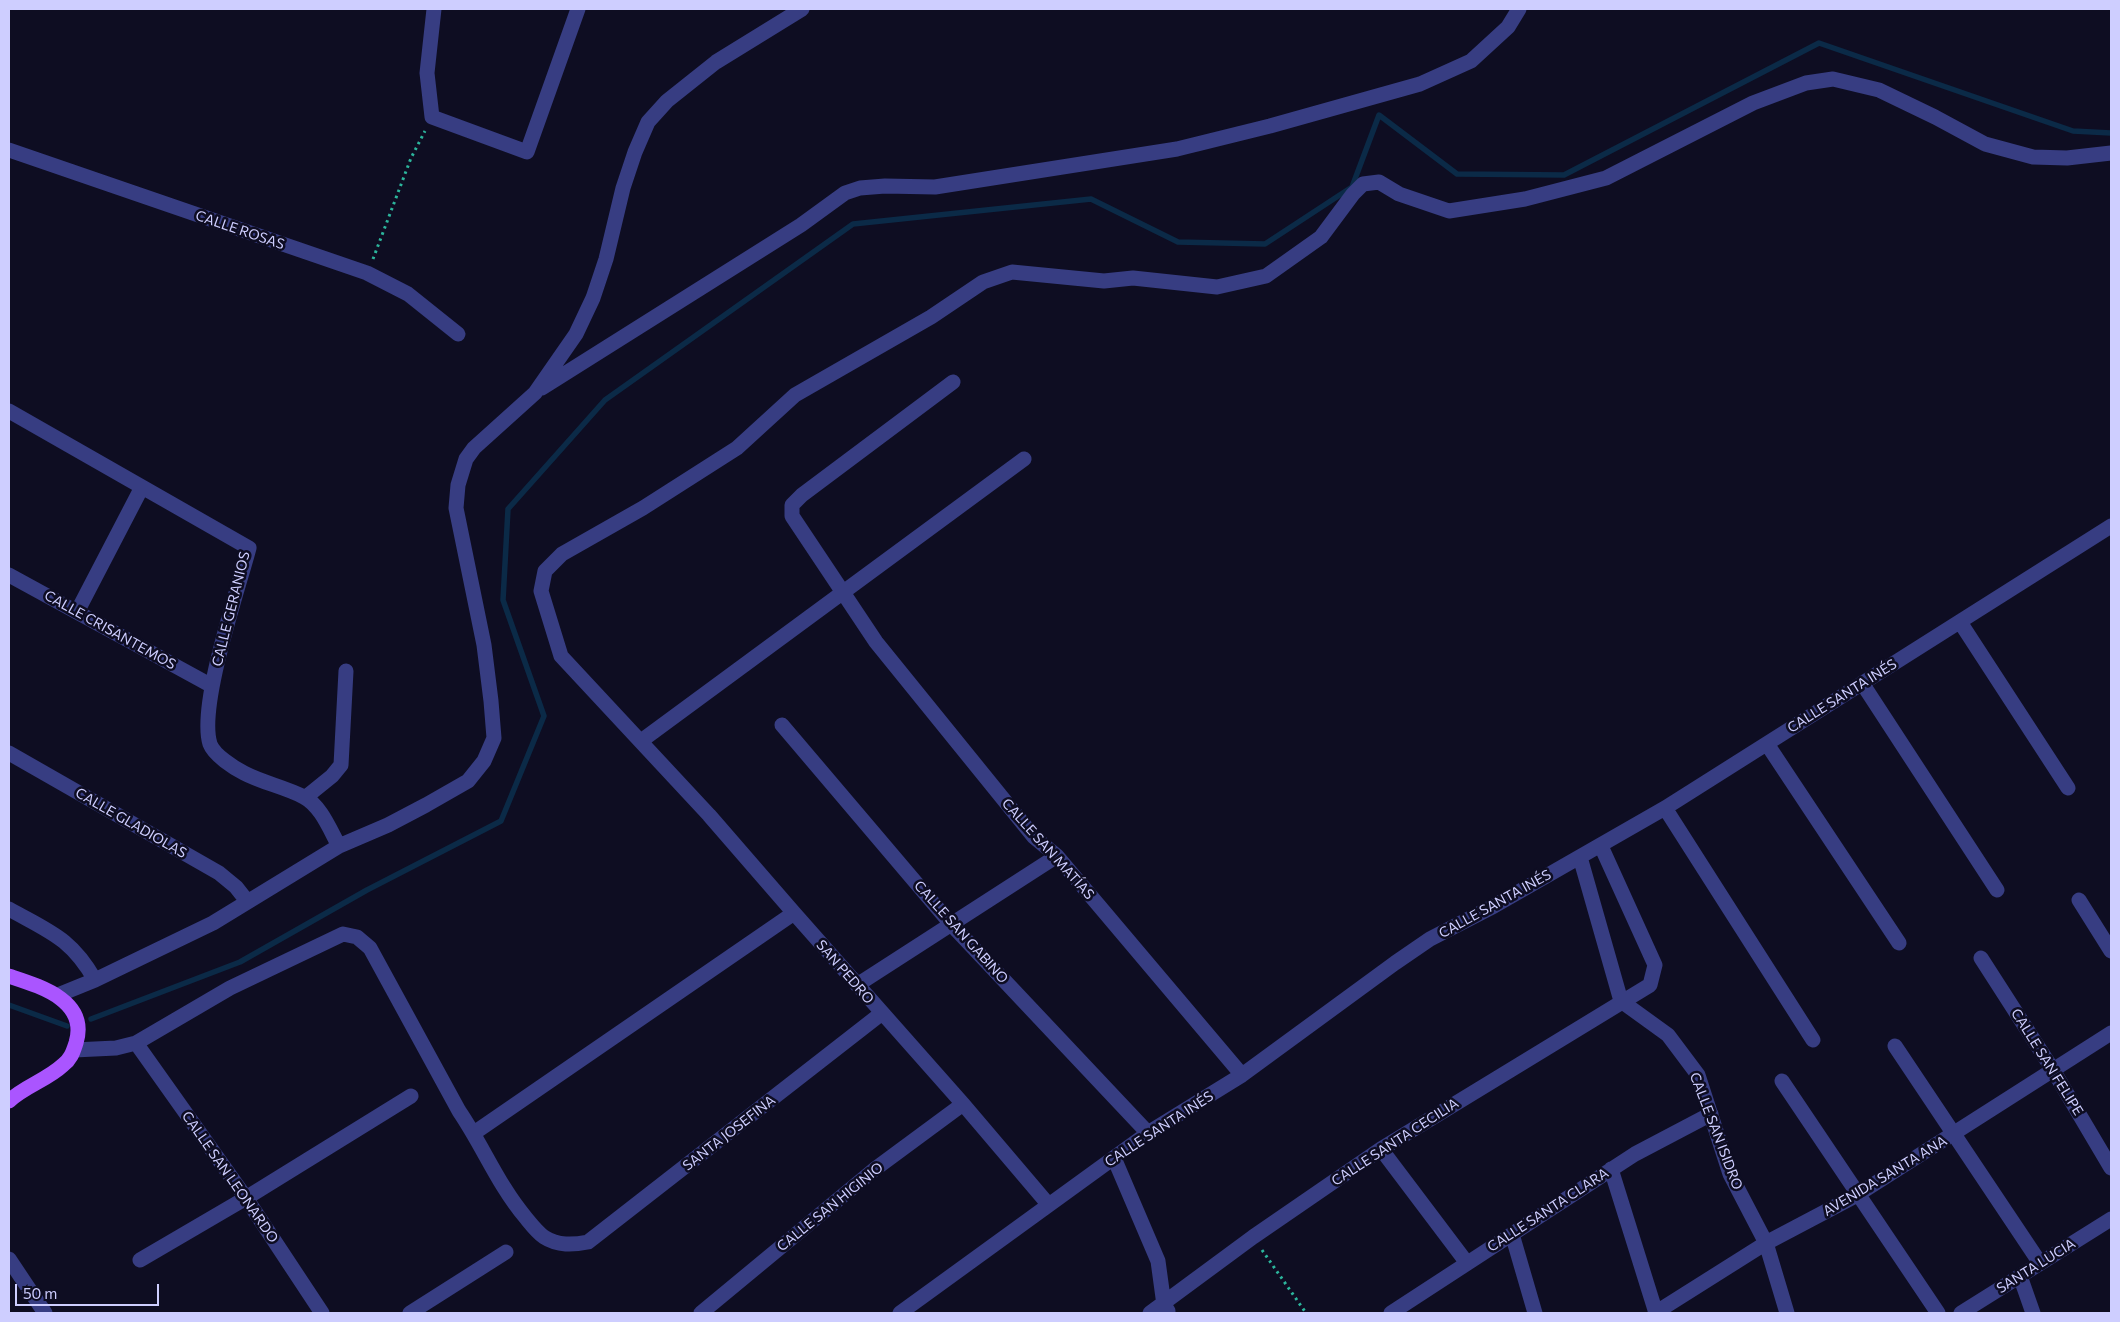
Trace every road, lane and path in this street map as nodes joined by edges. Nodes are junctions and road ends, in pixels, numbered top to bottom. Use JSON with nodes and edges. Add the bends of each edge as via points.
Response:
{"nodes":[{"id":1,"x":434,"y":9,"type":"edge"},
{"id":2,"x":578,"y":9,"type":"edge"},
{"id":3,"x":802,"y":9,"type":"edge"},
{"id":4,"x":1519,"y":9,"type":"edge"},
{"id":5,"x":432,"y":118,"type":"junction"},
{"id":6,"x":9,"y":150,"type":"edge"},
{"id":7,"x":2111,"y":153,"type":"edge"},
{"id":8,"x":367,"y":274,"type":"junction"},
{"id":9,"x":458,"y":334,"type":"dead end"},
{"id":10,"x":953,"y":382,"type":"dead end"},
{"id":11,"x":535,"y":393,"type":"junction"},
{"id":12,"x":9,"y":411,"type":"edge"},
{"id":13,"x":1024,"y":459,"type":"dead end"},
{"id":14,"x":142,"y":487,"type":"junction"},
{"id":15,"x":2111,"y":526,"type":"edge"},
{"id":16,"x":9,"y":575,"type":"edge"},
{"id":17,"x":842,"y":593,"type":"junction"},
{"id":18,"x":77,"y":612,"type":"junction"},
{"id":19,"x":1960,"y":622,"type":"junction"},
{"id":20,"x":346,"y":671,"type":"dead end"},
{"id":21,"x":1862,"y":683,"type":"junction"},
{"id":22,"x":212,"y":686,"type":"junction"},
{"id":23,"x":782,"y":725,"type":"dead end"},
{"id":24,"x":641,"y":741,"type":"junction"},
{"id":25,"x":1767,"y":744,"type":"junction"},
{"id":26,"x":9,"y":753,"type":"edge"},
{"id":27,"x":2068,"y":788,"type":"dead end"},
{"id":28,"x":306,"y":797,"type":"junction"},
{"id":29,"x":1666,"y":808,"type":"junction"},
{"id":30,"x":339,"y":846,"type":"junction"},
{"id":31,"x":1601,"y":846,"type":"junction"},
{"id":32,"x":1057,"y":856,"type":"junction"},
{"id":33,"x":1580,"y":857,"type":"junction"},
{"id":34,"x":1997,"y":890,"type":"dead end"},
{"id":35,"x":2079,"y":900,"type":"dead end"},
{"id":36,"x":246,"y":901,"type":"junction"},
{"id":37,"x":9,"y":909,"type":"edge"},
{"id":38,"x":794,"y":914,"type":"junction"},
{"id":39,"x":951,"y":924,"type":"junction"},
{"id":40,"x":1899,"y":943,"type":"dead end"},
{"id":41,"x":2111,"y":951,"type":"edge"},
{"id":42,"x":1981,"y":958,"type":"dead end"},
{"id":43,"x":9,"y":976,"type":"edge"},
{"id":44,"x":95,"y":980,"type":"junction"},
{"id":45,"x":857,"y":986,"type":"junction"},
{"id":46,"x":58,"y":995,"type":"junction"},
{"id":47,"x":1621,"y":1001,"type":"junction"},
{"id":48,"x":882,"y":1013,"type":"junction"},
{"id":49,"x":2111,"y":1033,"type":"edge"},
{"id":50,"x":1812,"y":1040,"type":"dead end"},
{"id":51,"x":136,"y":1043,"type":"junction"},
{"id":52,"x":1895,"y":1046,"type":"dead end"},
{"id":53,"x":74,"y":1050,"type":"junction"},
{"id":54,"x":2053,"y":1070,"type":"junction"},
{"id":55,"x":1242,"y":1075,"type":"junction"},
{"id":56,"x":1782,"y":1081,"type":"dead end"},
{"id":57,"x":411,"y":1096,"type":"dead end"},
{"id":58,"x":9,"y":1101,"type":"edge"},
{"id":59,"x":964,"y":1104,"type":"junction"},
{"id":60,"x":1711,"y":1114,"type":"junction"},
{"id":61,"x":474,"y":1133,"type":"junction"},
{"id":62,"x":1148,"y":1133,"type":"junction"},
{"id":63,"x":1953,"y":1135,"type":"junction"},
{"id":64,"x":1381,"y":1149,"type":"junction"},
{"id":65,"x":1114,"y":1158,"type":"junction"},
{"id":66,"x":2111,"y":1168,"type":"edge"},
{"id":67,"x":1611,"y":1169,"type":"junction"},
{"id":68,"x":1857,"y":1195,"type":"junction"},
{"id":69,"x":246,"y":1198,"type":"junction"},
{"id":70,"x":1048,"y":1204,"type":"junction"},
{"id":71,"x":2111,"y":1219,"type":"edge"},
{"id":72,"x":1512,"y":1234,"type":"junction"},
{"id":73,"x":1253,"y":1237,"type":"junction"},
{"id":74,"x":1766,"y":1243,"type":"junction"},
{"id":75,"x":506,"y":1252,"type":"dead end"},
{"id":76,"x":9,"y":1259,"type":"edge"},
{"id":77,"x":140,"y":1260,"type":"dead end"},
{"id":78,"x":1467,"y":1263,"type":"junction"},
{"id":79,"x":2040,"y":1263,"type":"junction"},
{"id":80,"x":2020,"y":1276,"type":"junction"},
{"id":81,"x":1166,"y":1309,"type":"edge"},
{"id":82,"x":1406,"y":1309,"type":"edge"},
{"id":83,"x":45,"y":1313,"type":"edge"},
{"id":84,"x":322,"y":1313,"type":"edge"},
{"id":85,"x":410,"y":1313,"type":"edge"},
{"id":86,"x":701,"y":1313,"type":"edge"},
{"id":87,"x":900,"y":1313,"type":"edge"},
{"id":88,"x":1150,"y":1313,"type":"edge"},
{"id":89,"x":1306,"y":1313,"type":"edge"},
{"id":90,"x":1391,"y":1313,"type":"edge"},
{"id":91,"x":1535,"y":1313,"type":"edge"},
{"id":92,"x":1656,"y":1313,"type":"edge"},
{"id":93,"x":1788,"y":1313,"type":"edge"},
{"id":94,"x":1938,"y":1313,"type":"edge"},
{"id":95,"x":1961,"y":1313,"type":"edge"},
{"id":96,"x":2033,"y":1313,"type":"edge"}],
"edges":[{"from":1,"to":5,"type":"street","via":[[427,73]]},
{"from":2,"to":5,"type":"street","via":[[527,152]]},
{"from":3,"to":11,"type":"street","via":[[716,62],[667,101],[648,122],[632,161],[593,298],[576,334]]},
{"from":4,"to":11,"type":"street","via":[[1508,27],[1471,61],[1420,84],[1270,126],[1178,149],[935,187],[886,186],[845,193],[801,225]]},
{"from":5,"to":8,"type":"path","via":[[412,158]]},
{"from":6,"to":8,"type":"street","name":"CALLE ROSAS"},
{"from":7,"to":24,"type":"street","name":"SAN PEDRO","via":[[2067,158],[2032,157],[1985,144],[1879,90],[1833,79],[1806,84],[1753,103],[1606,178],[1525,199],[1449,212],[1399,194],[1379,182],[1364,184],[1352,194],[1321,237],[1266,276],[1218,287],[1133,278],[1104,281],[1012,272],[982,282],[931,317],[795,395],[737,448],[643,508],[562,554],[545,571],[541,591],[561,656]]},
{"from":8,"to":9,"type":"street","name":"CALLE ROSAS","via":[[408,294]]},
{"from":10,"to":17,"type":"street","name":"CALLE SAN MATÍAS","via":[[792,505],[792,516]]},
{"from":11,"to":30,"type":"street","via":[[474,448],[466,459],[458,485],[456,508],[484,645],[494,738],[484,761],[468,781],[388,825]]},
{"from":12,"to":14,"type":"street","name":"CALLE GERANIOS"},
{"from":13,"to":17,"type":"street"},
{"from":14,"to":18,"type":"street"},
{"from":14,"to":22,"type":"street","name":"CALLE GERANIOS","via":[[249,548]]},
{"from":15,"to":19,"type":"street","name":"CALLE SANTA INÉS"},
{"from":16,"to":18,"type":"street","name":"CALLE CRISANTEMOS"},
{"from":17,"to":24,"type":"street"},
{"from":17,"to":32,"type":"street","name":"CALLE SAN MATÍAS","via":[[876,642],[1034,837]]},
{"from":18,"to":22,"type":"street","name":"CALLE CRISANTEMOS"},
{"from":19,"to":21,"type":"street","name":"CALLE SANTA INÉS"},
{"from":19,"to":27,"type":"street"},
{"from":20,"to":28,"type":"street","via":[[341,765]]},
{"from":21,"to":25,"type":"street","name":"CALLE SANTA INÉS"},
{"from":21,"to":34,"type":"street"},
{"from":22,"to":28,"type":"street","name":"CALLE GERANIOS","via":[[208,727],[210,745],[224,760],[244,773]]},
{"from":23,"to":39,"type":"street","name":"CALLE SAN GABINO"},
{"from":24,"to":38,"type":"street","name":"SAN PEDRO"},
{"from":25,"to":29,"type":"street","name":"CALLE SANTA INÉS"},
{"from":25,"to":40,"type":"street"},
{"from":26,"to":36,"type":"street","name":"CALLE GLADIOLAS","via":[[219,874],[236,887]]},
{"from":28,"to":30,"type":"street","name":"CALLE GERANIOS","via":[[322,814]]},
{"from":29,"to":31,"type":"street","name":"CALLE SANTA INÉS"},
{"from":29,"to":50,"type":"street"},
{"from":30,"to":36,"type":"street"},
{"from":31,"to":33,"type":"street","name":"CALLE SANTA INÉS"},
{"from":31,"to":47,"type":"street","name":"CALLE SANTA CECILIA","via":[[1655,965],[1650,985]]},
{"from":32,"to":39,"type":"street"},
{"from":32,"to":55,"type":"street","name":"CALLE SAN MATÍAS"},
{"from":33,"to":47,"type":"street"},
{"from":33,"to":55,"type":"street","name":"CALLE SANTA INÉS","via":[[1430,939]]},
{"from":35,"to":41,"type":"street"},
{"from":36,"to":44,"type":"street","via":[[213,923]]},
{"from":37,"to":44,"type":"street","via":[[64,940],[82,957]]},
{"from":38,"to":45,"type":"street","name":"SAN PEDRO"},
{"from":38,"to":61,"type":"street"},
{"from":39,"to":45,"type":"street"},
{"from":39,"to":62,"type":"street","name":"CALLE SAN GABINO"},
{"from":42,"to":54,"type":"street","name":"CALLE SAN FELIPE"},
{"from":43,"to":46,"type":"main road"},
{"from":44,"to":46,"type":"street"},
{"from":45,"to":48,"type":"street","name":"SAN PEDRO"},
{"from":46,"to":53,"type":"main road","via":[[75,1016],[79,1034]]},
{"from":47,"to":60,"type":"street","name":"CALLE SAN ISIDRO","via":[[1668,1035],[1698,1075]]},
{"from":47,"to":64,"type":"street","name":"CALLE SANTA CECILIA"},
{"from":48,"to":59,"type":"street","name":"SAN PEDRO"},
{"from":48,"to":61,"type":"street","name":"SANTA JOSEFINA","via":[[588,1242],[572,1245],[544,1237],[511,1200]]},
{"from":49,"to":54,"type":"street","name":"AVENIDA SANTA ANA"},
{"from":51,"to":53,"type":"street","via":[[116,1048]]},
{"from":51,"to":61,"type":"street","via":[[230,988],[321,943],[342,934],[357,937],[370,948]]},
{"from":51,"to":69,"type":"street","name":"CALLE SAN LEONARDO"},
{"from":52,"to":63,"type":"street"},
{"from":53,"to":58,"type":"main road","via":[[62,1067],[19,1091]]},
{"from":54,"to":63,"type":"street","name":"AVENIDA SANTA ANA"},
{"from":54,"to":66,"type":"street","name":"CALLE SAN FELIPE"},
{"from":55,"to":62,"type":"street","name":"CALLE SANTA INÉS"},
{"from":56,"to":68,"type":"street"},
{"from":57,"to":69,"type":"street"},
{"from":59,"to":70,"type":"street","name":"SAN PEDRO"},
{"from":59,"to":86,"type":"street","name":"CALLE SAN HIGINIO","via":[[875,1169]]},
{"from":60,"to":67,"type":"street","name":"CALLE SANTA CLARA"},
{"from":60,"to":74,"type":"street","name":"CALLE SAN ISIDRO","via":[[1730,1174]]},
{"from":62,"to":65,"type":"street","name":"CALLE SANTA INÉS"},
{"from":63,"to":68,"type":"street","name":"AVENIDA SANTA ANA"},
{"from":63,"to":79,"type":"street"},
{"from":64,"to":73,"type":"street","name":"CALLE SANTA CECILIA"},
{"from":64,"to":78,"type":"street"},
{"from":65,"to":70,"type":"street","name":"CALLE SANTA INÉS"},
{"from":65,"to":81,"type":"street","via":[[1158,1262]]},
{"from":67,"to":72,"type":"street","name":"CALLE SANTA CLARA"},
{"from":67,"to":92,"type":"street"},
{"from":68,"to":74,"type":"street","name":"AVENIDA SANTA ANA"},
{"from":68,"to":94,"type":"street"},
{"from":69,"to":77,"type":"street"},
{"from":69,"to":84,"type":"street","name":"CALLE SAN LEONARDO"},
{"from":70,"to":87,"type":"street","name":"CALLE SANTA INÉS"},
{"from":71,"to":79,"type":"street","name":"SANTA LUCIA"},
{"from":72,"to":78,"type":"street","name":"CALLE SANTA CLARA"},
{"from":72,"to":91,"type":"street"},
{"from":73,"to":81,"type":"street","name":"CALLE SANTA CECILIA"},
{"from":73,"to":89,"type":"path"},
{"from":74,"to":92,"type":"street","name":"AVENIDA SANTA ANA"},
{"from":74,"to":93,"type":"street","name":"CALLE SAN ISIDRO"},
{"from":75,"to":85,"type":"street"},
{"from":76,"to":83,"type":"street"},
{"from":78,"to":82,"type":"street","name":"CALLE SANTA CLARA"},
{"from":79,"to":80,"type":"street","name":"SANTA LUCIA"},
{"from":80,"to":95,"type":"street","name":"SANTA LUCIA"},
{"from":80,"to":96,"type":"street"},
{"from":81,"to":88,"type":"street","name":"CALLE SANTA CECILIA"},
{"from":82,"to":90,"type":"street","name":"CALLE SANTA CLARA"}]}
